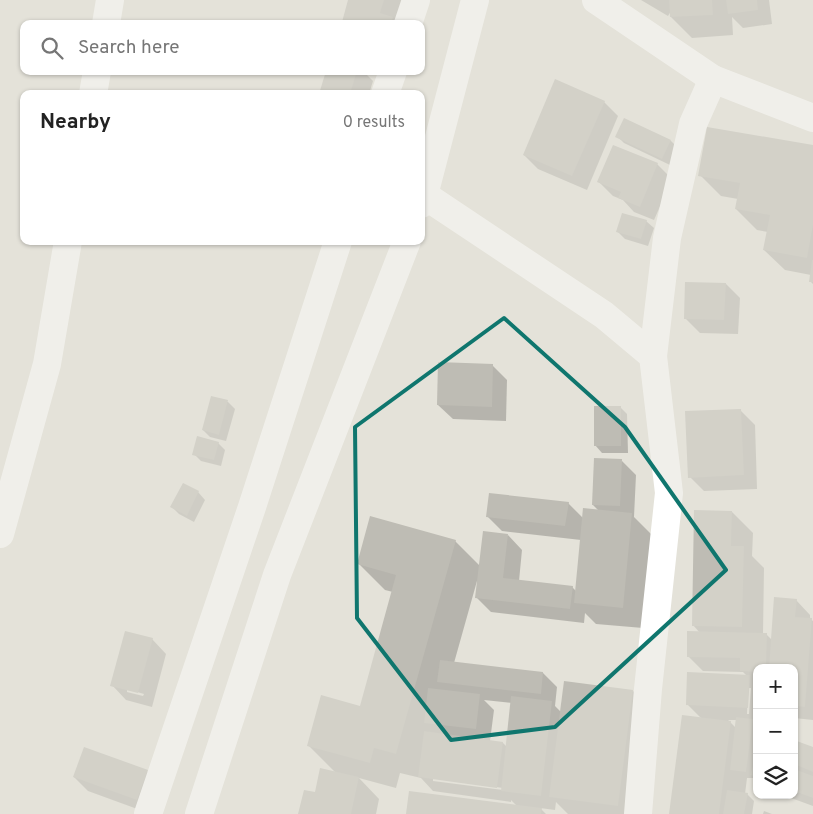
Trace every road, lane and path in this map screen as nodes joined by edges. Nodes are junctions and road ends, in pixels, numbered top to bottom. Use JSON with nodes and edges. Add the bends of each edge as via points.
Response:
{"nodes":[{"id":1,"x":110,"y":0,"type":"edge"},
{"id":2,"x":416,"y":0,"type":"edge"},
{"id":3,"x":475,"y":0,"type":"edge"},
{"id":4,"x":596,"y":0,"type":"edge"},
{"id":5,"x":107,"y":20,"type":"edge"},
{"id":6,"x":409,"y":20,"type":"edge"},
{"id":7,"x":96,"y":75,"type":"edge"},
{"id":8,"x":391,"y":75,"type":"edge"},
{"id":9,"x":713,"y":79,"type":"junction"},
{"id":10,"x":94,"y":90,"type":"edge"},
{"id":11,"x":386,"y":90,"type":"edge"},
{"id":12,"x":813,"y":118,"type":"edge"},
{"id":13,"x":425,"y":192,"type":"edge"},
{"id":14,"x":425,"y":201,"type":"edge"},
{"id":15,"x":67,"y":245,"type":"edge"},
{"id":16,"x":337,"y":245,"type":"edge"},
{"id":17,"x":405,"y":245,"type":"edge"},
{"id":18,"x":653,"y":356,"type":"junction"},
{"id":19,"x":0,"y":534,"type":"edge"},
{"id":20,"x":148,"y":814,"type":"edge"},
{"id":21,"x":199,"y":814,"type":"edge"},
{"id":22,"x":638,"y":814,"type":"edge"}],
"edges":[{"from":1,"to":5,"type":"street"},
{"from":2,"to":6,"type":"street"},
{"from":3,"to":13,"type":"street"},
{"from":4,"to":9,"type":"street"},
{"from":7,"to":10,"type":"street"},
{"from":8,"to":11,"type":"street"},
{"from":9,"to":12,"type":"street"},
{"from":9,"to":18,"type":"street","via":[[693,124],[667,238]]},
{"from":14,"to":18,"type":"street","via":[[604,315]]},
{"from":15,"to":19,"type":"street","via":[[47,364]]},
{"from":16,"to":20,"type":"street"},
{"from":17,"to":21,"type":"street","via":[[277,575]]},
{"from":18,"to":22,"type":"street","via":[[669,493]]}]}
